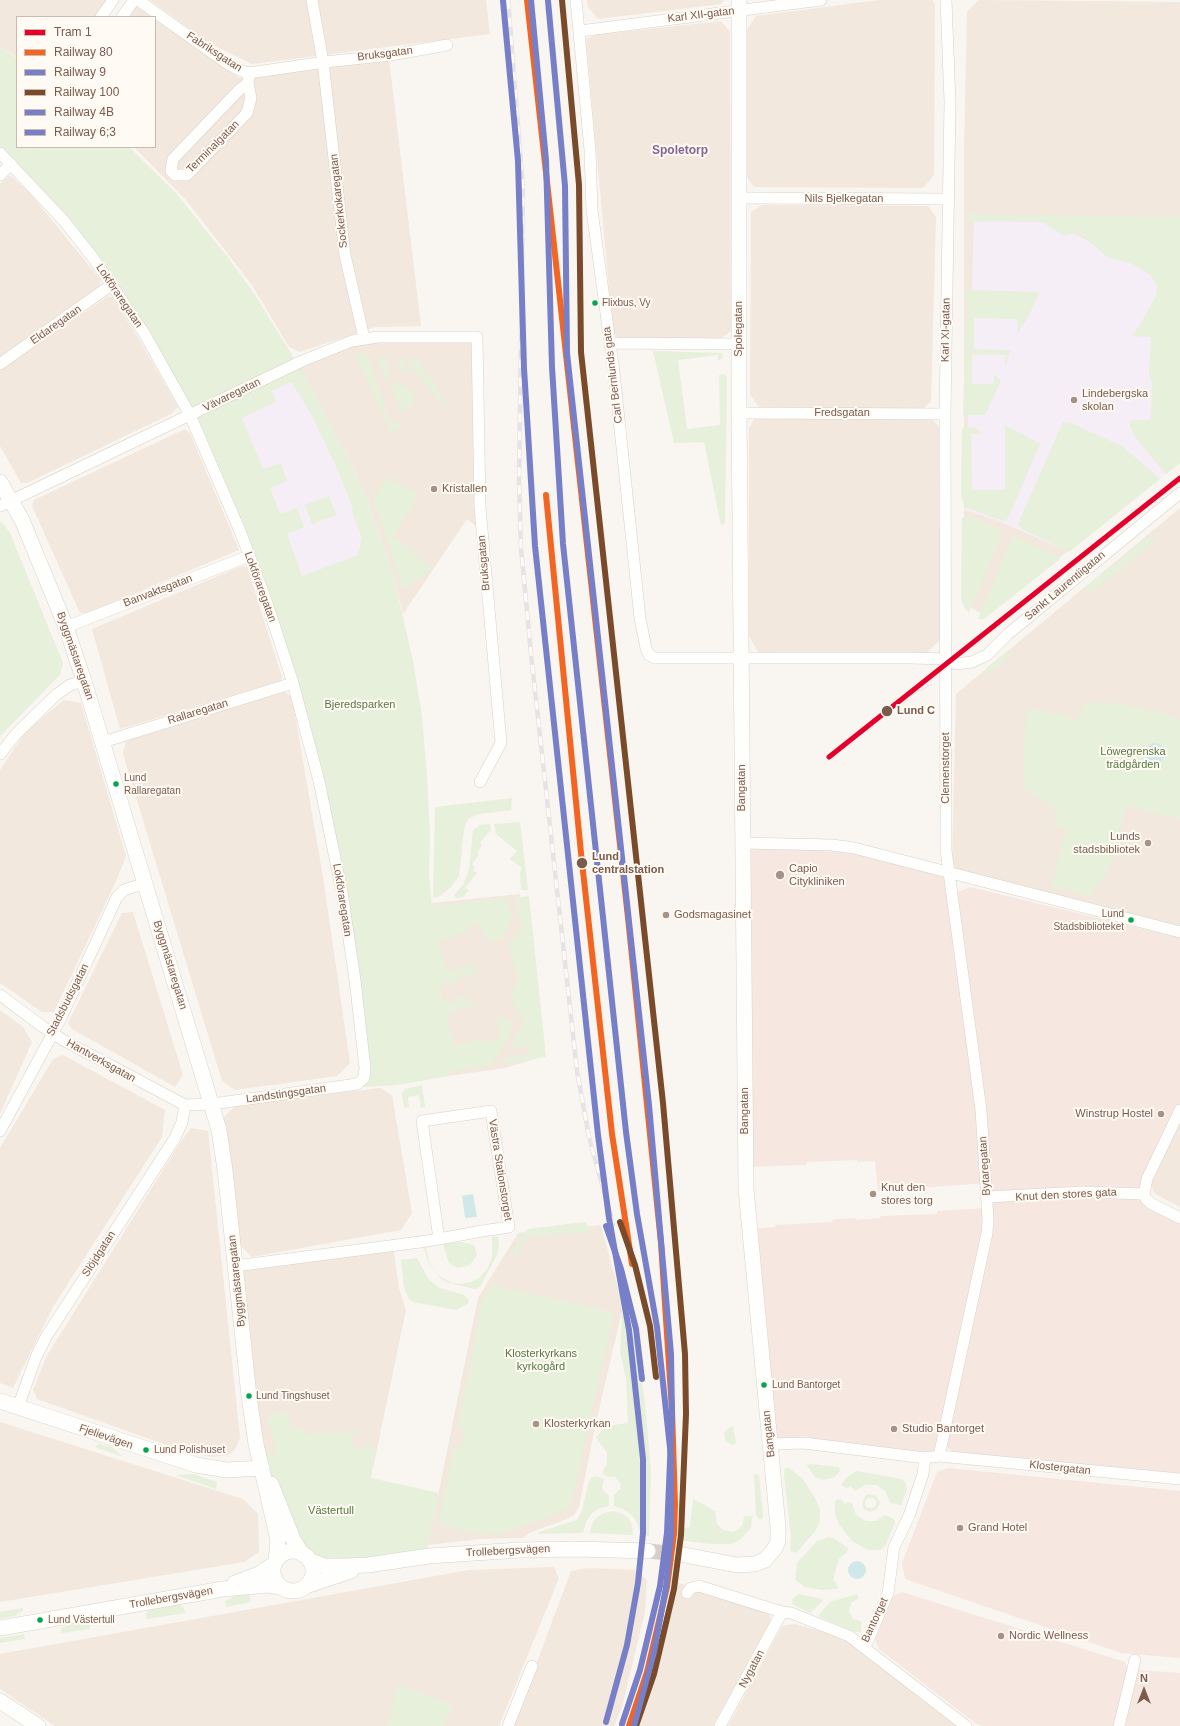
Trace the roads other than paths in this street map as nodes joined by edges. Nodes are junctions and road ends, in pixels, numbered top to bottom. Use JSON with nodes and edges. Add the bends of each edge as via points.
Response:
{"nodes":[{"id":1,"x":113,"y":0,"type":"edge"},
{"id":2,"x":134,"y":0,"type":"edge"},
{"id":3,"x":138,"y":0,"type":"edge"},
{"id":4,"x":312,"y":0,"type":"edge"},
{"id":5,"x":576,"y":0,"type":"edge"},
{"id":6,"x":821,"y":0,"type":"edge"},
{"id":7,"x":946,"y":0,"type":"edge"},
{"id":8,"x":739,"y":5,"type":"edge"},
{"id":9,"x":102,"y":16,"type":"edge"},
{"id":10,"x":123,"y":16,"type":"edge"},
{"id":11,"x":580,"y":31,"type":"junction"},
{"id":12,"x":447,"y":45,"type":"dead end"},
{"id":13,"x":323,"y":62,"type":"junction"},
{"id":14,"x":249,"y":78,"type":"junction"},
{"id":15,"x":0,"y":153,"type":"edge"},
{"id":16,"x":11,"y":164,"type":"junction"},
{"id":17,"x":0,"y":175,"type":"edge"},
{"id":18,"x":738,"y":198,"type":"junction"},
{"id":19,"x":949,"y":199,"type":"junction"},
{"id":20,"x":111,"y":285,"type":"junction"},
{"id":21,"x":477,"y":337,"type":"joint"},
{"id":22,"x":364,"y":338,"type":"junction"},
{"id":23,"x":610,"y":343,"type":"junction"},
{"id":24,"x":739,"y":344,"type":"junction"},
{"id":25,"x":0,"y":364,"type":"edge"},
{"id":26,"x":739,"y":413,"type":"junction"},
{"id":27,"x":945,"y":414,"type":"junction"},
{"id":28,"x":190,"y":415,"type":"junction"},
{"id":29,"x":0,"y":482,"type":"edge"},
{"id":30,"x":1180,"y":493,"type":"edge"},
{"id":31,"x":6,"y":503,"type":"edge"},
{"id":32,"x":249,"y":556,"type":"junction"},
{"id":33,"x":66,"y":627,"type":"junction"},
{"id":34,"x":742,"y":657,"type":"junction"},
{"id":35,"x":946,"y":659,"type":"junction"},
{"id":36,"x":84,"y":681,"type":"junction"},
{"id":37,"x":293,"y":683,"type":"junction"},
{"id":38,"x":103,"y":742,"type":"junction"},
{"id":39,"x":0,"y":754,"type":"edge"},
{"id":40,"x":480,"y":782,"type":"dead end"},
{"id":41,"x":744,"y":843,"type":"junction"},
{"id":42,"x":949,"y":873,"type":"junction"},
{"id":43,"x":146,"y":883,"type":"junction"},
{"id":44,"x":1180,"y":932,"type":"edge"},
{"id":45,"x":0,"y":995,"type":"edge"},
{"id":46,"x":52,"y":1033,"type":"junction"},
{"id":47,"x":359,"y":1083,"type":"joint"},
{"id":48,"x":185,"y":1104,"type":"junction"},
{"id":49,"x":212,"y":1104,"type":"junction"},
{"id":50,"x":1180,"y":1110,"type":"edge"},
{"id":51,"x":0,"y":1131,"type":"edge"},
{"id":52,"x":1144,"y":1194,"type":"junction"},
{"id":53,"x":988,"y":1197,"type":"junction"},
{"id":54,"x":1180,"y":1218,"type":"edge"},
{"id":55,"x":439,"y":1239,"type":"junction"},
{"id":56,"x":236,"y":1266,"type":"junction"},
{"id":57,"x":0,"y":1401,"type":"edge"},
{"id":58,"x":18,"y":1407,"type":"junction"},
{"id":59,"x":770,"y":1444,"type":"junction"},
{"id":60,"x":939,"y":1456,"type":"junction"},
{"id":61,"x":925,"y":1458,"type":"junction"},
{"id":62,"x":262,"y":1468,"type":"junction"},
{"id":63,"x":1180,"y":1480,"type":"edge"},
{"id":64,"x":648,"y":1551,"type":"tunnel mouth"},
{"id":65,"x":679,"y":1554,"type":"tunnel mouth"},
{"id":66,"x":306,"y":1557,"type":"junction"},
{"id":67,"x":275,"y":1562,"type":"junction"},
{"id":68,"x":368,"y":1565,"type":"junction"},
{"id":69,"x":306,"y":1586,"type":"junction"},
{"id":70,"x":283,"y":1588,"type":"junction"},
{"id":71,"x":223,"y":1589,"type":"junction"},
{"id":72,"x":687,"y":1593,"type":"dead end"},
{"id":73,"x":782,"y":1612,"type":"junction"},
{"id":74,"x":0,"y":1628,"type":"edge"},
{"id":75,"x":865,"y":1647,"type":"junction"},
{"id":76,"x":1135,"y":1660,"type":"dead end"},
{"id":77,"x":532,"y":1666,"type":"dead end"},
{"id":78,"x":0,"y":1701,"type":"edge"},
{"id":79,"x":38,"y":1726,"type":"edge"},
{"id":80,"x":508,"y":1726,"type":"edge"},
{"id":81,"x":720,"y":1726,"type":"edge"},
{"id":82,"x":966,"y":1726,"type":"edge"},
{"id":83,"x":1119,"y":1726,"type":"edge"}],
"edges":[{"from":1,"to":9,"type":"street"},
{"from":2,"to":10,"type":"street"},
{"from":3,"to":14,"type":"street","name":"Fabriksgatan"},
{"from":4,"to":13,"type":"street","name":"Sockerkokaregatan"},
{"from":5,"to":11,"type":"street","name":"Carl Bernlunds gata"},
{"from":6,"to":8,"type":"street","name":"Karl XII-gatan"},
{"from":7,"to":19,"type":"street","name":"Karl XI-gatan","via":[[950,102]]},
{"from":8,"to":11,"type":"street","name":"Karl XII-gatan"},
{"from":8,"to":18,"type":"street","name":"Spolegatan"},
{"from":11,"to":23,"type":"street","name":"Carl Bernlunds gata","via":[[590,150],[592,210]]},
{"from":12,"to":13,"type":"street","name":"Bruksgatan","via":[[392,55]]},
{"from":13,"to":14,"type":"street","name":"Fabriksgatan"},
{"from":13,"to":22,"type":"street","name":"Sockerkokaregatan","via":[[346,255]]},
{"from":14,"to":14,"type":"street","name":"Terminalgatan","via":[[173,159],[171,171],[175,175],[187,175],[247,113],[251,98]]},
{"from":15,"to":16,"type":"street","name":"Lokföraregatan"},
{"from":16,"to":17,"type":"street"},
{"from":16,"to":20,"type":"street","name":"Lokföraregatan","via":[[64,221]]},
{"from":18,"to":19,"type":"street","name":"Nils Bjelkegatan"},
{"from":18,"to":24,"type":"street","name":"Spolegatan"},
{"from":19,"to":27,"type":"street","name":"Karl XI-gatan"},
{"from":20,"to":25,"type":"street","name":"Eldaregatan"},
{"from":20,"to":28,"type":"street","name":"Lokföraregatan","via":[[144,333]]},
{"from":21,"to":22,"type":"street","name":"Vävaregatan"},
{"from":21,"to":40,"type":"street","name":"Bruksgatan","via":[[481,525],[501,743]]},
{"from":22,"to":28,"type":"street","name":"Vävaregatan","via":[[319,354]]},
{"from":23,"to":24,"type":"street"},
{"from":23,"to":34,"type":"street","name":"Carl Bernlunds gata","via":[[640,618],[647,652],[655,658]]},
{"from":24,"to":26,"type":"street","name":"Spolegatan"},
{"from":26,"to":27,"type":"street","name":"Fredsgatan"},
{"from":26,"to":34,"type":"street","name":"Spolegatan"},
{"from":27,"to":35,"type":"street","name":"Karl XI-gatan"},
{"from":28,"to":31,"type":"street","name":"Vävaregatan"},
{"from":28,"to":32,"type":"street","name":"Lokföraregatan"},
{"from":29,"to":31,"type":"street","name":"Byggmästaregatan"},
{"from":30,"to":35,"type":"street","name":"Sankt Laurentiigatan","via":[[1008,634],[987,655],[972,662],[956,664]]},
{"from":31,"to":33,"type":"street","name":"Byggmästaregatan","via":[[22,520]]},
{"from":32,"to":33,"type":"street","name":"Banvaktsgatan"},
{"from":32,"to":37,"type":"street","name":"Lokföraregatan"},
{"from":33,"to":36,"type":"street","name":"Byggmästaregatan"},
{"from":34,"to":35,"type":"street"},
{"from":34,"to":41,"type":"street","name":"Bangatan"},
{"from":35,"to":42,"type":"street","name":"Clemenstorget","via":[[946,850]]},
{"from":36,"to":38,"type":"street","name":"Byggmästaregatan"},
{"from":36,"to":39,"type":"street","via":[[70,685],[56,695],[16,734]]},
{"from":37,"to":38,"type":"street","name":"Rallaregatan"},
{"from":37,"to":47,"type":"street","name":"Lokföraregatan","via":[[319,781],[342,892],[365,1068],[364,1078]]},
{"from":38,"to":43,"type":"street","name":"Byggmästaregatan"},
{"from":41,"to":42,"type":"street","via":[[846,846]]},
{"from":41,"to":59,"type":"street","name":"Bangatan","via":[[746,1190]]},
{"from":42,"to":44,"type":"street"},
{"from":42,"to":53,"type":"street","name":"Bytaregatan","via":[[980,1110]]},
{"from":43,"to":46,"type":"street","name":"Stadsbudsgatan","via":[[124,890],[117,897]]},
{"from":43,"to":49,"type":"street","name":"Byggmästaregatan"},
{"from":45,"to":46,"type":"street","name":"Hantverksgatan"},
{"from":46,"to":48,"type":"street","name":"Hantverksgatan"},
{"from":46,"to":51,"type":"street","name":"Stadsbudsgatan"},
{"from":47,"to":49,"type":"street","name":"Landstingsgatan"},
{"from":48,"to":49,"type":"street","name":"Hantverksgatan"},
{"from":48,"to":58,"type":"street","name":"Slöjdgatan","via":[[176,1138],[46,1337]]},
{"from":49,"to":56,"type":"street","name":"Byggmästaregatan","via":[[219,1130]]},
{"from":50,"to":52,"type":"street","via":[[1147,1179]]},
{"from":52,"to":53,"type":"street","name":"Knut den stores gata","via":[[1083,1192]]},
{"from":52,"to":54,"type":"street","via":[[1152,1204]]},
{"from":53,"to":60,"type":"street","name":"Bytaregatan","via":[[987,1233]]},
{"from":55,"to":55,"type":"street","name":"Västra Stationstorget","via":[[509,1228],[491,1111],[422,1121]]},
{"from":55,"to":56,"type":"street","name":"Västra Stationstorget"},
{"from":56,"to":62,"type":"street","name":"Byggmästaregatan","via":[[250,1403]]},
{"from":57,"to":58,"type":"street","name":"Fjelievägen"},
{"from":58,"to":62,"type":"street","name":"Fjelievägen","via":[[196,1465],[222,1470]]},
{"from":59,"to":61,"type":"street","via":[[804,1443]]},
{"from":59,"to":65,"type":"street","name":"Bangatan","via":[[777,1514],[778,1541],[775,1548],[765,1560],[756,1564],[737,1565]]},
{"from":60,"to":61,"type":"street"},
{"from":60,"to":63,"type":"street","name":"Klostergatan"},
{"from":61,"to":75,"type":"street","name":"Bantorget","via":[[919,1487],[904,1529],[894,1547],[888,1593]]},
{"from":62,"to":66,"type":"street","name":"Byggmästaregatan","via":[[278,1499],[293,1539]]},
{"from":62,"to":67,"type":"street","name":"Byggmästaregatan","via":[[278,1540]]},
{"from":64,"to":68,"type":"street","name":"Trollebergsvägen","via":[[489,1551]]},
{"from":66,"to":67,"type":"street","via":[[287,1552]]},
{"from":66,"to":68,"type":"street","name":"Trollebergsvägen","via":[[316,1564]]},
{"from":66,"to":69,"type":"street","via":[[312,1574]]},
{"from":67,"to":70,"type":"street","via":[[273,1576]]},
{"from":67,"to":71,"type":"street","name":"Trollebergsvägen","via":[[259,1574],[239,1580]]},
{"from":68,"to":69,"type":"street","name":"Trollebergsvägen"},
{"from":69,"to":70,"type":"street","via":[[297,1590]]},
{"from":70,"to":71,"type":"street","name":"Trollebergsvägen","via":[[268,1585]]},
{"from":71,"to":74,"type":"street","name":"Trollebergsvägen"},
{"from":72,"to":73,"type":"street","name":"Bantorget","via":[[691,1588],[699,1586]]},
{"from":73,"to":75,"type":"street","name":"Bantorget","via":[[836,1630]]},
{"from":73,"to":81,"type":"street","name":"Nygatan"},
{"from":75,"to":82,"type":"street"},
{"from":76,"to":83,"type":"street"},
{"from":77,"to":80,"type":"street"},
{"from":78,"to":79,"type":"street"}]}
